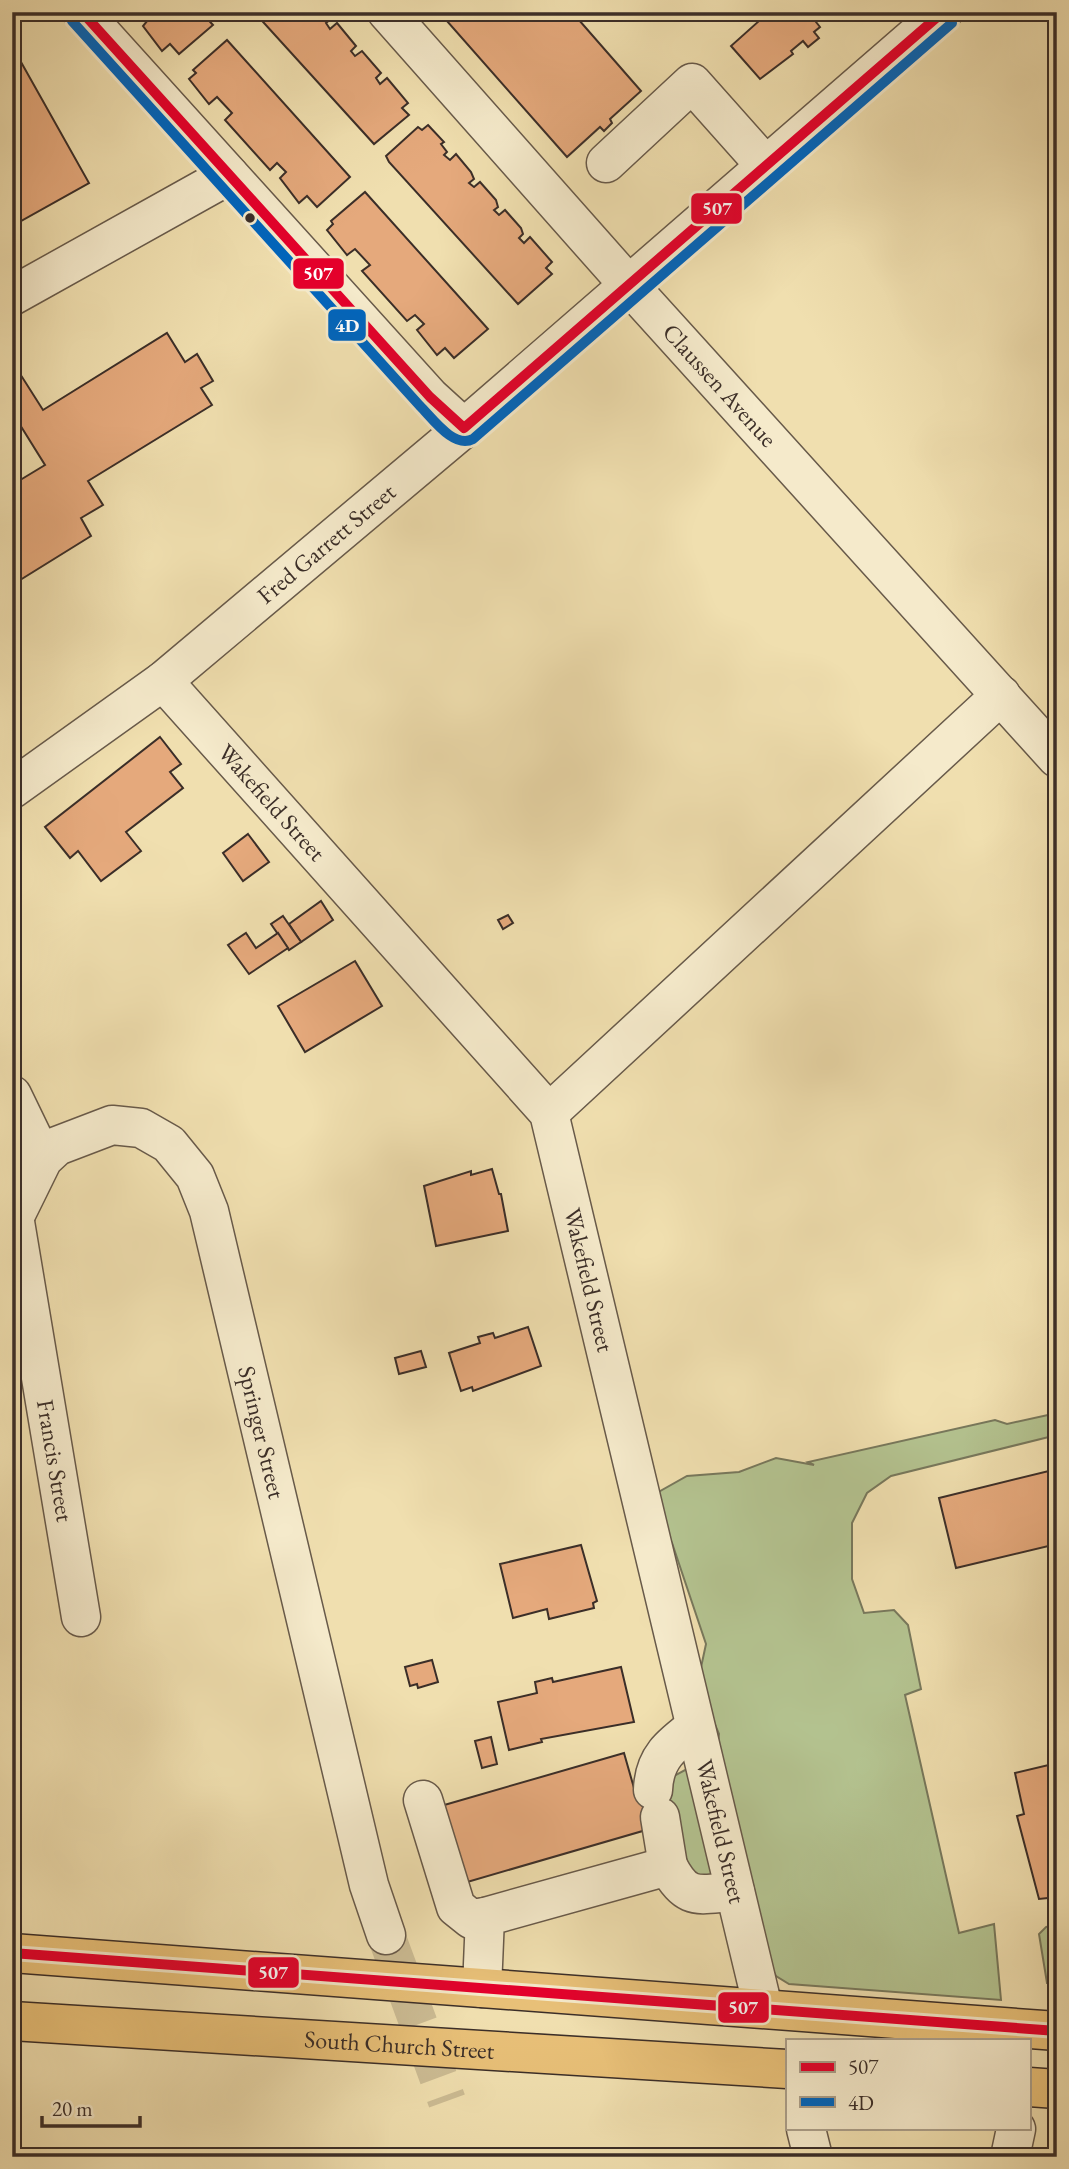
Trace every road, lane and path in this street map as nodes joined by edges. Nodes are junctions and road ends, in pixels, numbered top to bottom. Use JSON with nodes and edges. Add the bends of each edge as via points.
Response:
{"nodes":[{"id":1,"x":82,"y":12,"type":"edge"},
{"id":2,"x":387,"y":12,"type":"edge"},
{"id":3,"x":943,"y":12,"type":"edge"},
{"id":4,"x":606,"y":163,"type":"dead end"},
{"id":5,"x":765,"y":165,"type":"junction"},
{"id":6,"x":229,"y":175,"type":"junction"},
{"id":7,"x":627,"y":283,"type":"junction"},
{"id":8,"x":12,"y":296,"type":"edge"},
{"id":9,"x":464,"y":428,"type":"junction"},
{"id":10,"x":163,"y":681,"type":"junction"},
{"id":11,"x":1001,"y":695,"type":"junction"},
{"id":12,"x":1057,"y":758,"type":"edge"},
{"id":13,"x":12,"y":789,"type":"edge"},
{"id":14,"x":12,"y":1096,"type":"edge"},
{"id":15,"x":549,"y":1113,"type":"junction"},
{"id":16,"x":43,"y":1158,"type":"junction"},
{"id":17,"x":13,"y":1222,"type":"edge"},
{"id":18,"x":81,"y":1617,"type":"dead end"},
{"id":19,"x":695,"y":1727,"type":"junction"},
{"id":20,"x":423,"y":1800,"type":"dead end"},
{"id":21,"x":668,"y":1866,"type":"junction"},
{"id":22,"x":735,"y":1892,"type":"junction"},
{"id":23,"x":485,"y":1917,"type":"junction"},
{"id":24,"x":386,"y":1936,"type":"tunnel mouth"},
{"id":25,"x":12,"y":1953,"type":"edge"},
{"id":26,"x":482,"y":1988,"type":"junction"},
{"id":27,"x":763,"y":2008,"type":"junction"},
{"id":28,"x":12,"y":2021,"type":"edge"},
{"id":29,"x":1057,"y":2031,"type":"edge"},
{"id":30,"x":786,"y":2069,"type":"edge"},
{"id":31,"x":1030,"y":2087,"type":"edge"},
{"id":32,"x":1057,"y":2089,"type":"edge"},
{"id":33,"x":806,"y":2130,"type":"edge"},
{"id":34,"x":1016,"y":2130,"type":"edge"},
{"id":35,"x":813,"y":2157,"type":"edge"},
{"id":36,"x":1010,"y":2157,"type":"edge"}],
"edges":[{"from":1,"to":6,"type":"street"},
{"from":2,"to":7,"type":"street","name":"Claussen Avenue"},
{"from":3,"to":5,"type":"street","name":"Fred Garrett Street"},
{"from":4,"to":5,"type":"street","via":[[692,83]]},
{"from":5,"to":7,"type":"street","name":"Fred Garrett Street"},
{"from":6,"to":8,"type":"street"},
{"from":6,"to":9,"type":"street","via":[[430,397]]},
{"from":7,"to":9,"type":"street","name":"Fred Garrett Street"},
{"from":7,"to":11,"type":"street","name":"Claussen Avenue"},
{"from":9,"to":10,"type":"street","name":"Fred Garrett Street"},
{"from":10,"to":13,"type":"street","name":"Fred Garrett Street"},
{"from":10,"to":15,"type":"street","name":"Wakefield Street"},
{"from":11,"to":12,"type":"street","name":"Claussen Avenue"},
{"from":11,"to":15,"type":"street"},
{"from":14,"to":16,"type":"street"},
{"from":15,"to":19,"type":"street","name":"Wakefield Street"},
{"from":16,"to":17,"type":"street"},
{"from":16,"to":24,"type":"street","name":"Springer Street","via":[[57,1146],[112,1125],[141,1128],[169,1144],[195,1176],[209,1211],[369,1885]]},
{"from":17,"to":18,"type":"street","name":"Francis Street"},
{"from":19,"to":21,"type":"street","via":[[659,1758],[654,1773]]},
{"from":19,"to":22,"type":"street","name":"Wakefield Street"},
{"from":20,"to":23,"type":"street","via":[[456,1907],[471,1919]]},
{"from":21,"to":22,"type":"street","via":[[679,1886],[689,1892]]},
{"from":21,"to":23,"type":"street"},
{"from":22,"to":27,"type":"street","name":"Wakefield Street"},
{"from":23,"to":26,"type":"street"},
{"from":25,"to":26,"type":"main road"},
{"from":26,"to":27,"type":"main road"},
{"from":27,"to":29,"type":"main road"},
{"from":28,"to":30,"type":"main road","name":"South Church Street"},
{"from":31,"to":32,"type":"main road"},
{"from":33,"to":35,"type":"street"},
{"from":34,"to":36,"type":"street"}]}
